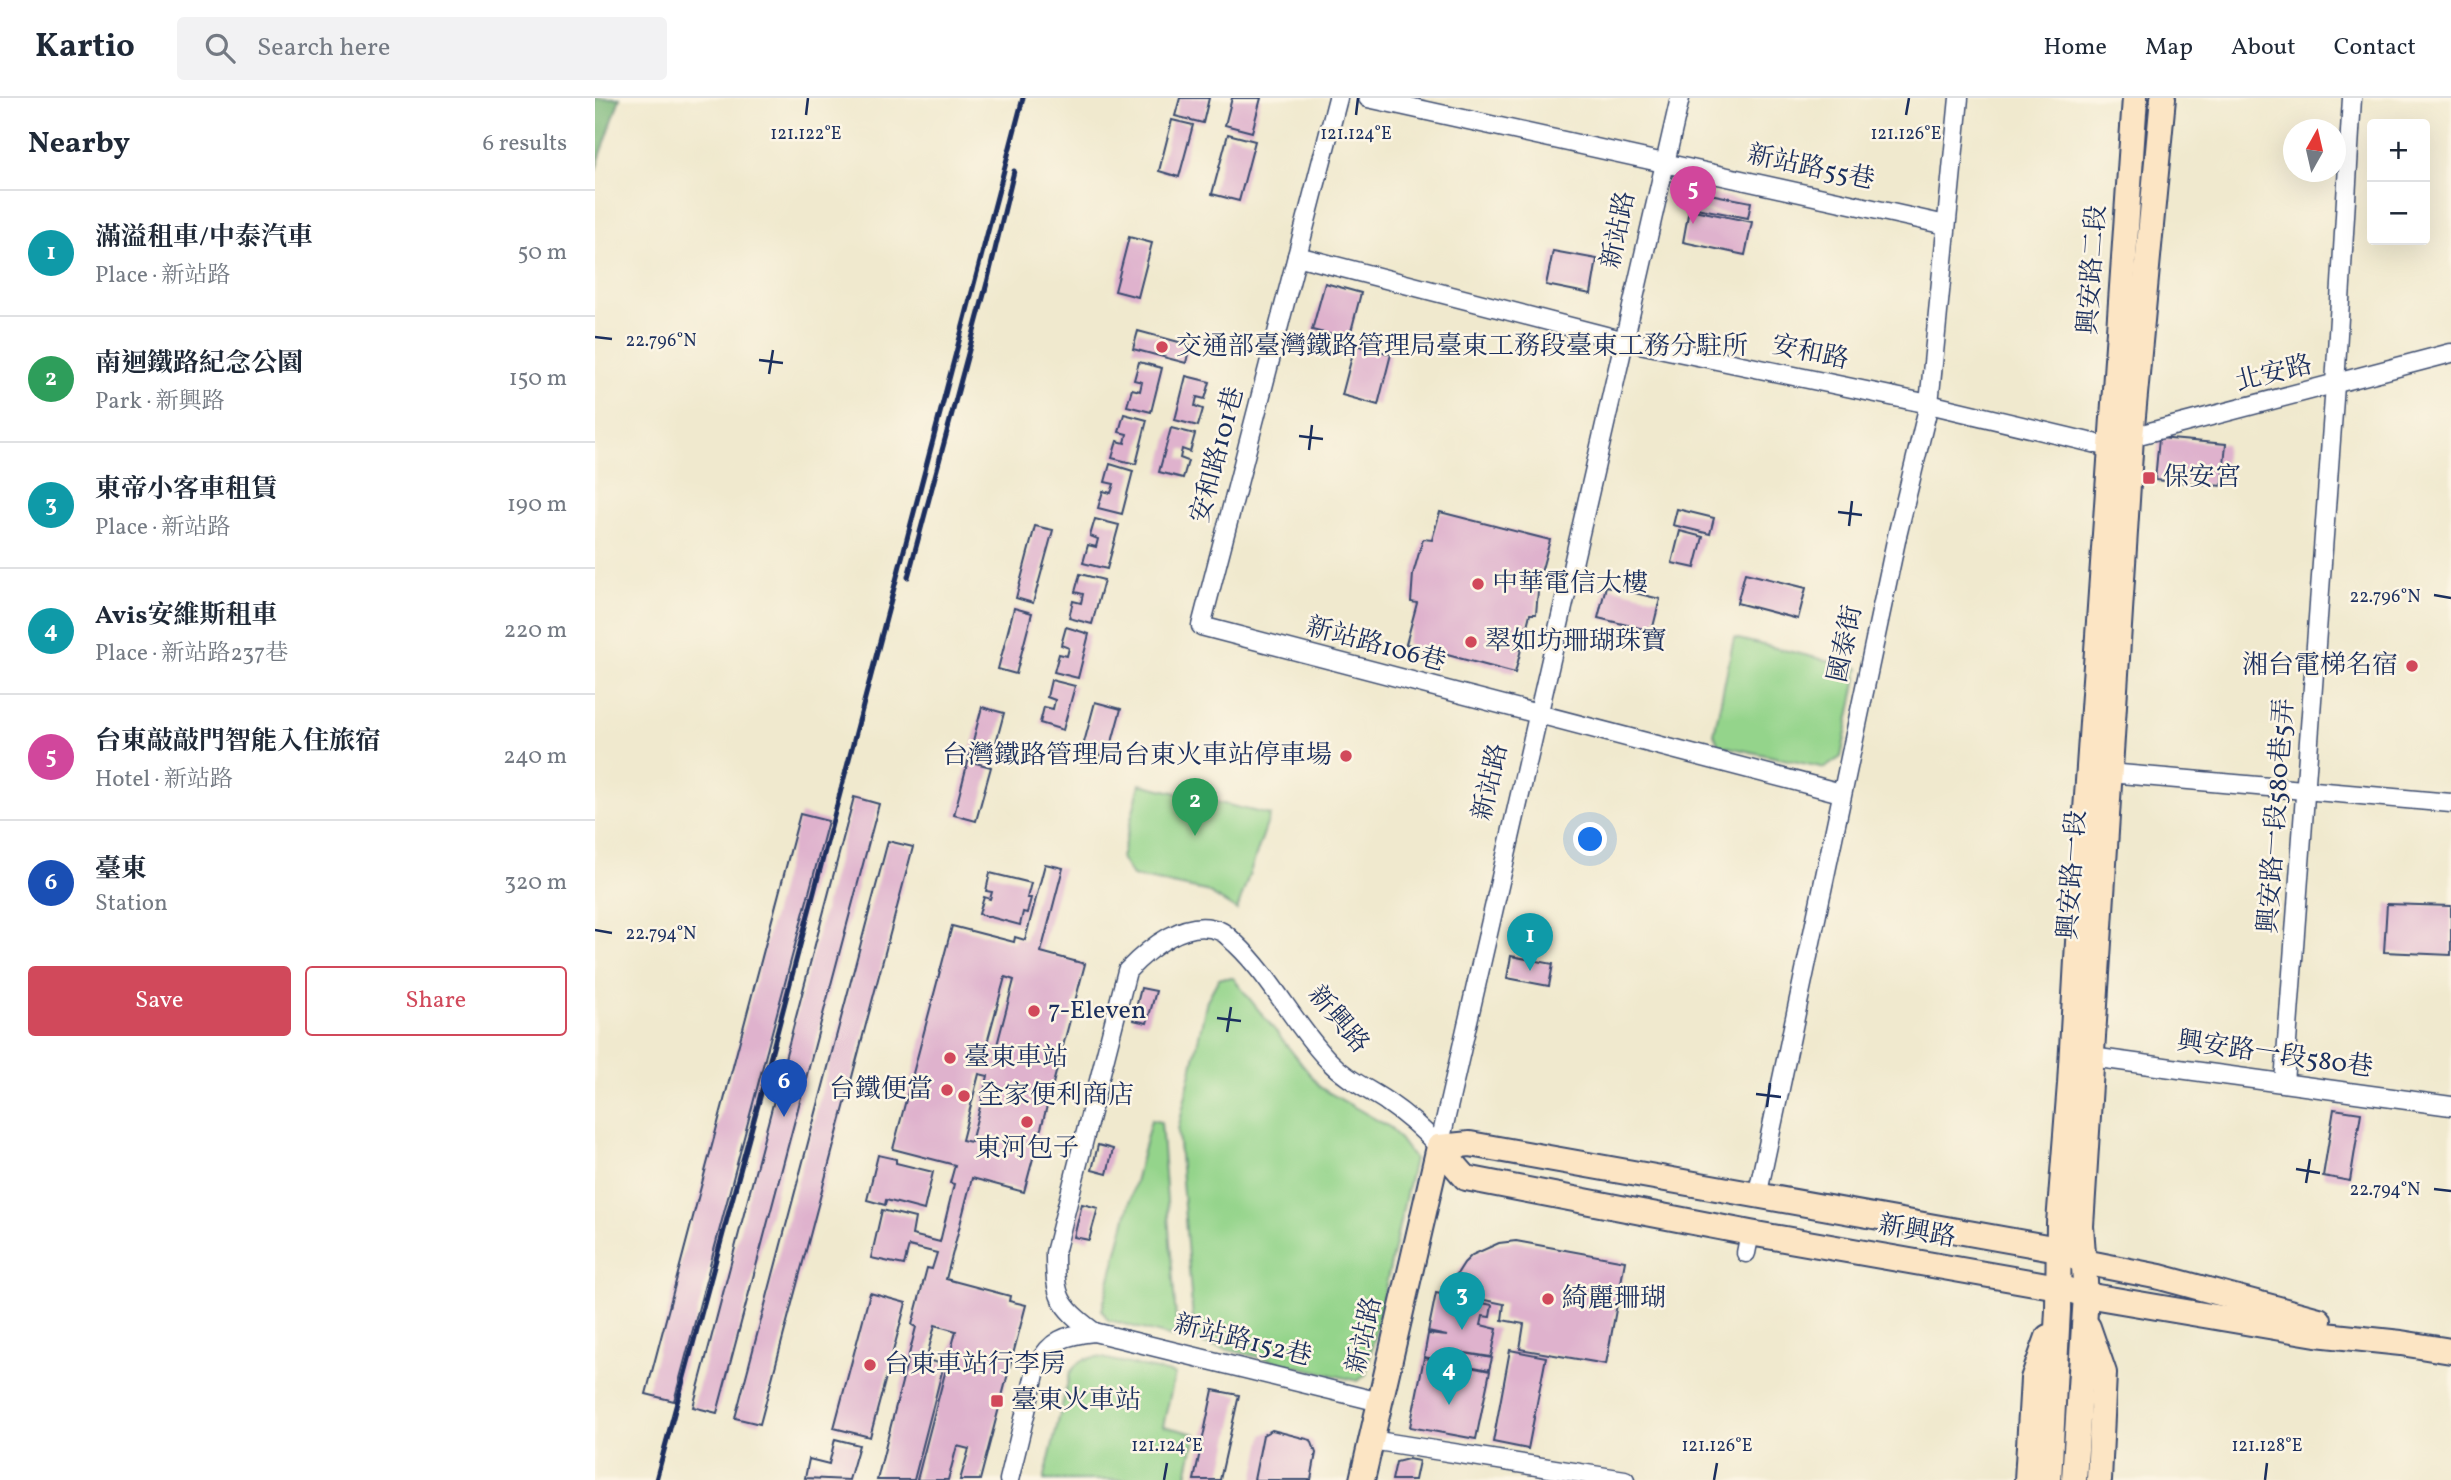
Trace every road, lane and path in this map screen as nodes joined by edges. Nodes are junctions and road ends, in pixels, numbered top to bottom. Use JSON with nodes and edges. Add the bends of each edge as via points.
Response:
{"nodes":[{"id":1,"x":1338,"y":98,"type":"edge"},
{"id":2,"x":1368,"y":98,"type":"edge"},
{"id":3,"x":1680,"y":98,"type":"edge"},
{"id":4,"x":1959,"y":98,"type":"edge"},
{"id":5,"x":2135,"y":98,"type":"edge"},
{"id":6,"x":2163,"y":98,"type":"edge"},
{"id":7,"x":2351,"y":98,"type":"edge"},
{"id":8,"x":1665,"y":163,"type":"junction"},
{"id":9,"x":1946,"y":225,"type":"junction"},
{"id":10,"x":1297,"y":256,"type":"junction"},
{"id":11,"x":1625,"y":341,"type":"junction"},
{"id":12,"x":2451,"y":353,"type":"edge"},
{"id":13,"x":2335,"y":385,"type":"junction"},
{"id":14,"x":1929,"y":404,"type":"junction"},
{"id":15,"x":2121,"y":442,"type":"junction"},
{"id":16,"x":1201,"y":626,"type":"joint"},
{"id":17,"x":1538,"y":714,"type":"junction"},
{"id":18,"x":2109,"y":773,"type":"junction"},
{"id":19,"x":2305,"y":790,"type":"junction"},
{"id":20,"x":1841,"y":793,"type":"junction"},
{"id":21,"x":2451,"y":803,"type":"edge"},
{"id":22,"x":2091,"y":1057,"type":"junction"},
{"id":23,"x":2284,"y":1083,"type":"junction"},
{"id":24,"x":2451,"y":1106,"type":"edge"},
{"id":25,"x":1439,"y":1147,"type":"junction"},
{"id":26,"x":1757,"y":1197,"type":"junction"},
{"id":27,"x":2058,"y":1249,"type":"junction"},
{"id":28,"x":2084,"y":1262,"type":"junction"},
{"id":29,"x":2058,"y":1298,"type":"junction"},
{"id":30,"x":2085,"y":1305,"type":"junction"},
{"id":31,"x":1094,"y":1332,"type":"junction"},
{"id":32,"x":2401,"y":1343,"type":"junction"},
{"id":33,"x":2451,"y":1351,"type":"edge"},
{"id":34,"x":1380,"y":1402,"type":"junction"},
{"id":35,"x":1371,"y":1440,"type":"junction"},
{"id":36,"x":1552,"y":1474,"type":"edge"},
{"id":37,"x":1009,"y":1480,"type":"edge"},
{"id":38,"x":1362,"y":1480,"type":"edge"},
{"id":39,"x":1625,"y":1480,"type":"edge"},
{"id":40,"x":2028,"y":1480,"type":"edge"},
{"id":41,"x":2049,"y":1480,"type":"edge"},
{"id":42,"x":2074,"y":1480,"type":"edge"},
{"id":43,"x":2099,"y":1480,"type":"edge"}],
"edges":[{"from":1,"to":10,"type":"street","name":"安和路101巷"},
{"from":2,"to":8,"type":"street","name":"新站路55巷"},
{"from":3,"to":8,"type":"street","name":"新站路"},
{"from":4,"to":9,"type":"street","name":"國泰街"},
{"from":5,"to":15,"type":"street","name":"興安路二段"},
{"from":6,"to":15,"type":"street","name":"興安路二段"},
{"from":7,"to":13,"type":"street","name":"興安路一段580巷5弄"},
{"from":8,"to":9,"type":"street","name":"新站路55巷"},
{"from":8,"to":11,"type":"street","name":"新站路"},
{"from":9,"to":14,"type":"street","name":"國泰街"},
{"from":10,"to":11,"type":"street","name":"安和路"},
{"from":10,"to":16,"type":"street","name":"安和路101巷"},
{"from":11,"to":14,"type":"street","name":"安和路"},
{"from":11,"to":17,"type":"street","name":"新站路"},
{"from":12,"to":13,"type":"street","name":"北安路"},
{"from":13,"to":15,"type":"street","name":"北安路"},
{"from":13,"to":19,"type":"street","name":"興安路一段580巷5弄"},
{"from":14,"to":15,"type":"street","name":"安和路"},
{"from":14,"to":20,"type":"street","name":"國泰街"},
{"from":15,"to":18,"type":"street","name":"興安路一段"},
{"from":15,"to":27,"type":"street","name":"興安路一段"},
{"from":16,"to":17,"type":"street","name":"新站路106巷"},
{"from":17,"to":20,"type":"street","name":"新站路106巷"},
{"from":17,"to":25,"type":"street","name":"新站路"},
{"from":18,"to":19,"type":"street"},
{"from":18,"to":22,"type":"street","name":"興安路一段"},
{"from":19,"to":21,"type":"street"},
{"from":19,"to":23,"type":"street","name":"興安路一段580巷5弄"},
{"from":20,"to":26,"type":"street","name":"國泰街"},
{"from":22,"to":23,"type":"street","name":"興安路一段580巷"},
{"from":22,"to":28,"type":"street","name":"興安路一段","via":[[2081,1226]]},
{"from":23,"to":24,"type":"street","name":"興安路一段580巷"},
{"from":25,"to":26,"type":"street","name":"新興路","via":[[1470,1144]]},
{"from":25,"to":29,"type":"street","name":"新興路","via":[[1466,1178],[1748,1243]]},
{"from":25,"to":31,"type":"street","name":"新興路","via":[[1415,1123],[1337,1069],[1246,954],[1219,930],[1201,927],[1166,937],[1127,971],[1055,1253],[1055,1283],[1061,1303]]},
{"from":25,"to":34,"type":"street","name":"新站路"},
{"from":26,"to":27,"type":"street","name":"新興路"},
{"from":27,"to":28,"type":"street","name":"新興路"},
{"from":27,"to":29,"type":"street","name":"興安路一段"},
{"from":28,"to":30,"type":"street","name":"興安路一段"},
{"from":28,"to":32,"type":"street","name":"新興路","via":[[2160,1277]]},
{"from":29,"to":30,"type":"street","name":"新興路"},
{"from":29,"to":40,"type":"street","name":"興安路一段","via":[[2033,1379]]},
{"from":29,"to":41,"type":"street","name":"興安路一段"},
{"from":30,"to":32,"type":"street","name":"新興路"},
{"from":30,"to":42,"type":"street","name":"興安路一段"},
{"from":30,"to":43,"type":"street","name":"興安路一段","via":[[2104,1373]]},
{"from":31,"to":34,"type":"street","name":"新站路152巷"},
{"from":31,"to":37,"type":"street","via":[[1074,1334],[1045,1350]]},
{"from":32,"to":33,"type":"street","name":"新興路"},
{"from":34,"to":35,"type":"street","name":"新站路"},
{"from":35,"to":36,"type":"street"},
{"from":35,"to":38,"type":"street","name":"新站路"},
{"from":36,"to":39,"type":"street"}]}
